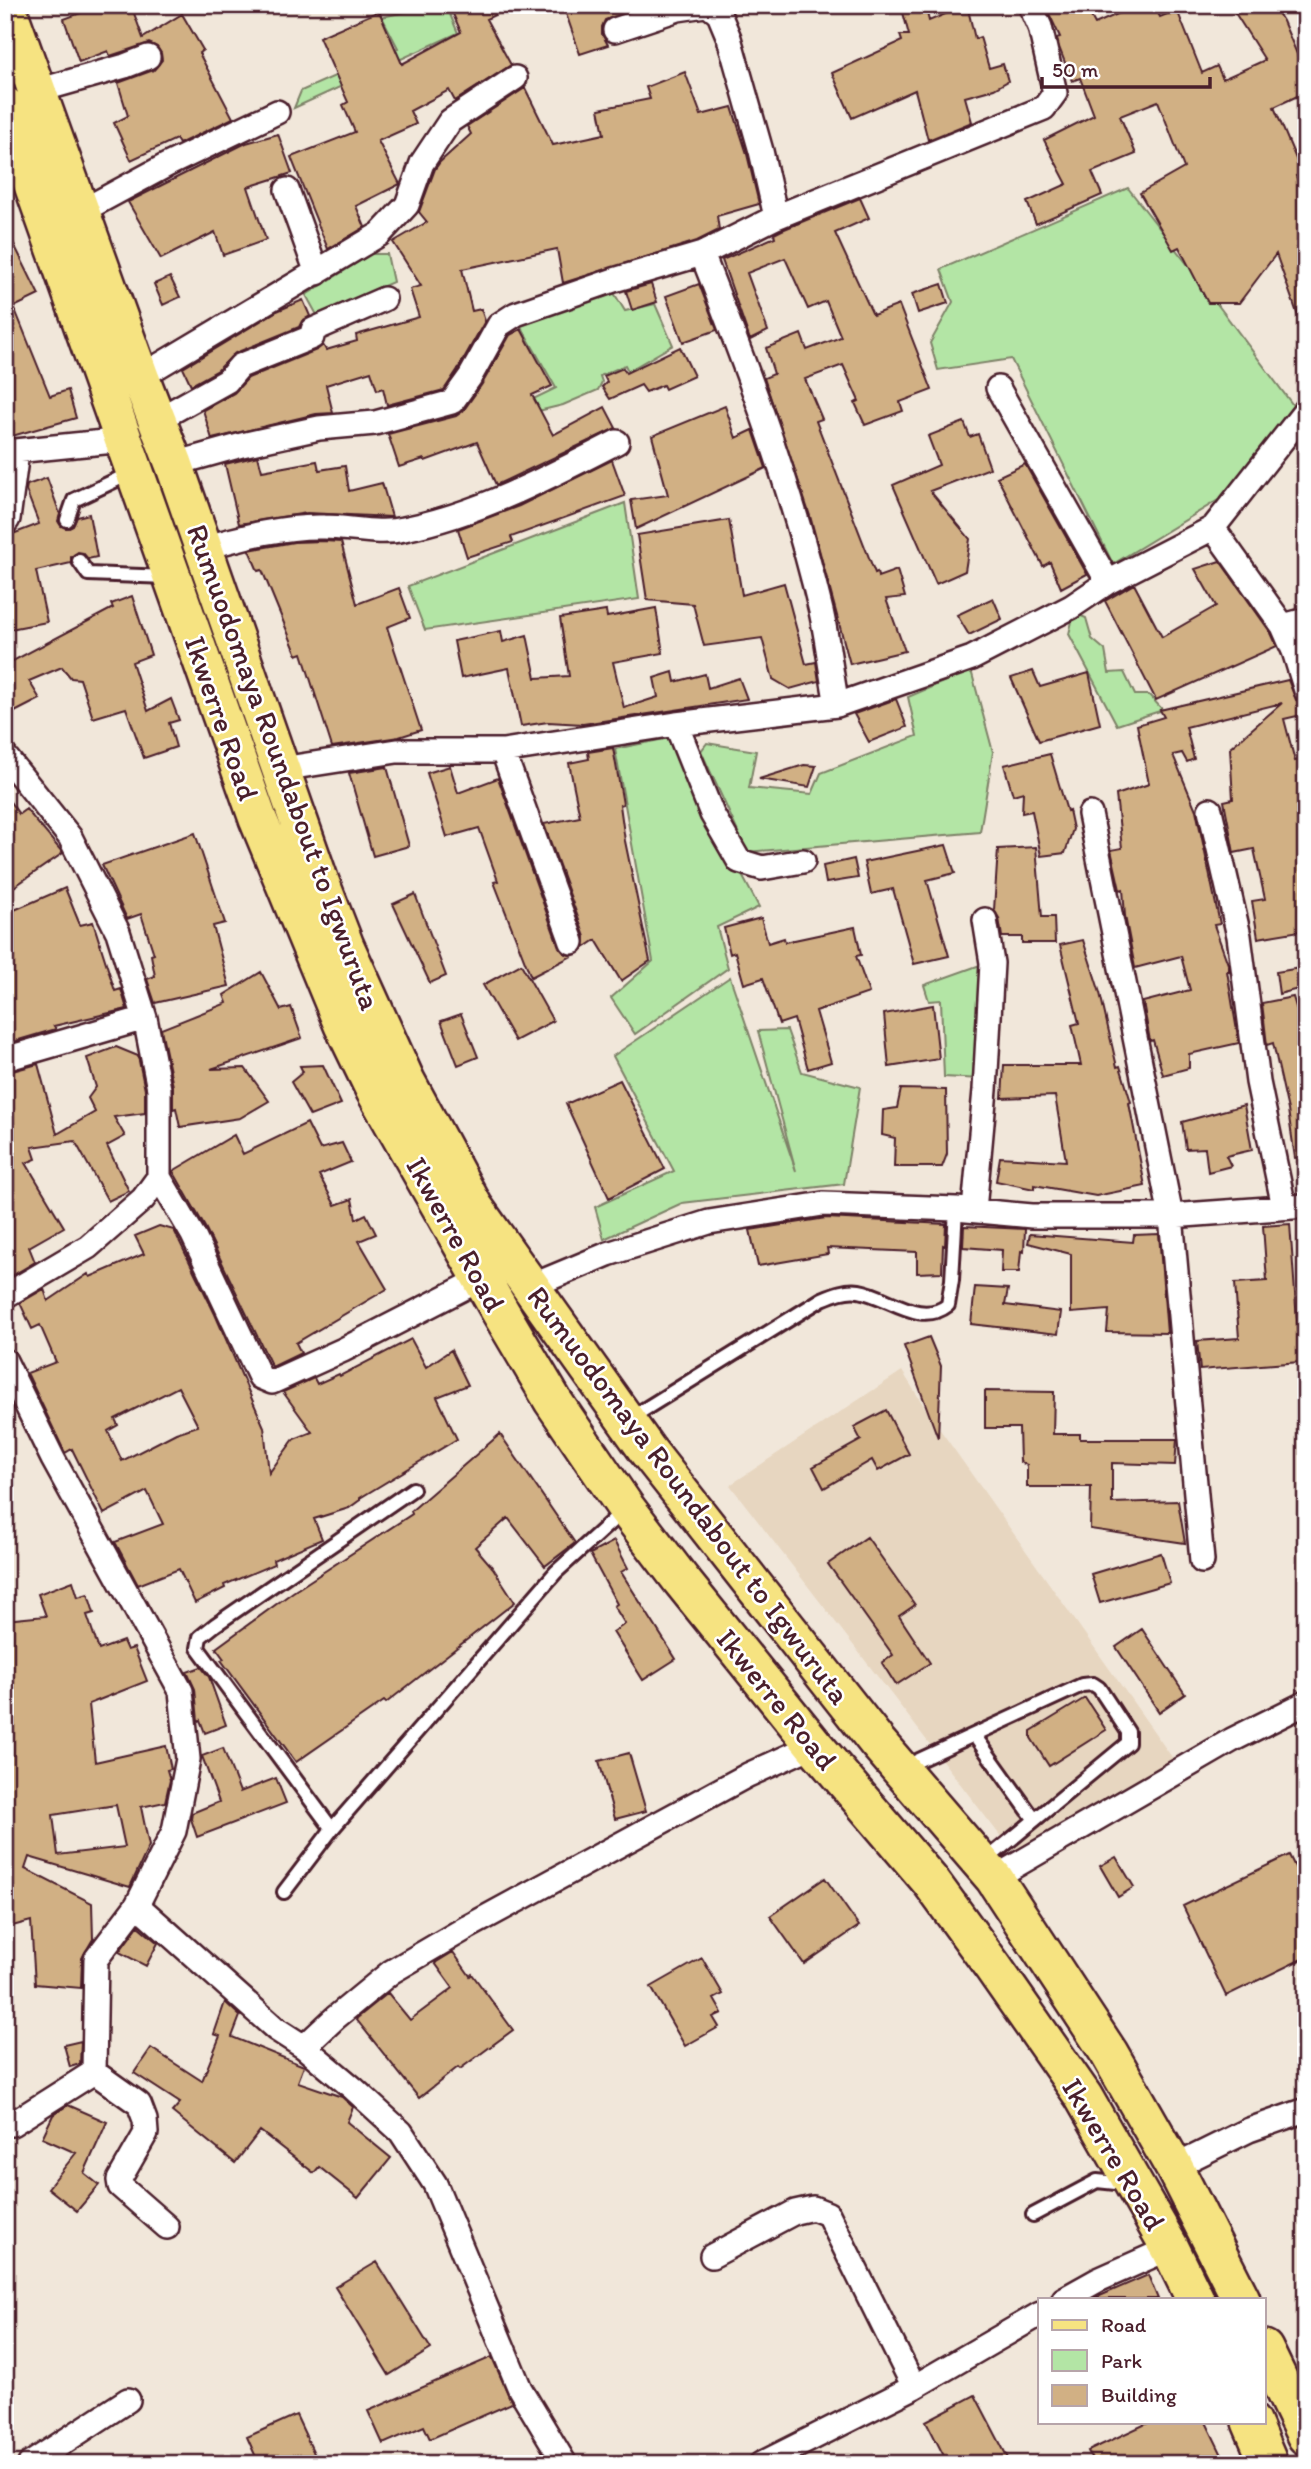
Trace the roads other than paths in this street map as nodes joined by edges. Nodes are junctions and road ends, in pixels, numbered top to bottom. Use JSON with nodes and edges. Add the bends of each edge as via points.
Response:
{"nodes":[{"id":1,"x":6,"y":5,"type":"edge"},
{"id":2,"x":706,"y":5,"type":"edge"},
{"id":3,"x":1030,"y":5,"type":"edge"},
{"id":4,"x":615,"y":30,"type":"dead end"},
{"id":5,"x":148,"y":57,"type":"dead end"},
{"id":6,"x":515,"y":78,"type":"dead end"},
{"id":7,"x":21,"y":99,"type":"edge"},
{"id":8,"x":277,"y":111,"type":"dead end"},
{"id":9,"x":287,"y":190,"type":"dead end"},
{"id":10,"x":80,"y":212,"type":"junction"},
{"id":11,"x":776,"y":217,"type":"junction"},
{"id":12,"x":702,"y":254,"type":"junction"},
{"id":13,"x":317,"y":273,"type":"junction"},
{"id":14,"x":384,"y":299,"type":"dead end"},
{"id":15,"x":140,"y":377,"type":"junction"},
{"id":16,"x":998,"y":388,"type":"dead end"},
{"id":17,"x":1306,"y":410,"type":"edge"},
{"id":18,"x":157,"y":420,"type":"junction"},
{"id":19,"x":617,"y":442,"type":"dead end"},
{"id":20,"x":11,"y":452,"type":"edge"},
{"id":21,"x":129,"y":456,"type":"junction"},
{"id":22,"x":174,"y":464,"type":"junction"},
{"id":23,"x":66,"y":520,"type":"dead end"},
{"id":24,"x":5,"y":523,"type":"edge"},
{"id":25,"x":1213,"y":528,"type":"junction"},
{"id":26,"x":203,"y":548,"type":"junction"},
{"id":27,"x":79,"y":561,"type":"dead end"},
{"id":28,"x":172,"y":577,"type":"junction"},
{"id":29,"x":1108,"y":582,"type":"junction"},
{"id":30,"x":1306,"y":620,"type":"edge"},
{"id":31,"x":1283,"y":626,"type":"junction"},
{"id":32,"x":1306,"y":690,"type":"edge"},
{"id":33,"x":837,"y":705,"type":"junction"},
{"id":34,"x":676,"y":724,"type":"junction"},
{"id":35,"x":503,"y":751,"type":"junction"},
{"id":36,"x":5,"y":756,"type":"edge"},
{"id":37,"x":281,"y":769,"type":"junction"},
{"id":38,"x":1210,"y":810,"type":"dead end"},
{"id":39,"x":1090,"y":814,"type":"dead end"},
{"id":40,"x":803,"y":861,"type":"dead end"},
{"id":41,"x":985,"y":920,"type":"dead end"},
{"id":42,"x":572,"y":942,"type":"dead end"},
{"id":43,"x":145,"y":1018,"type":"junction"},
{"id":44,"x":5,"y":1059,"type":"edge"},
{"id":45,"x":159,"y":1177,"type":"junction"},
{"id":46,"x":1295,"y":1206,"type":"edge"},
{"id":47,"x":965,"y":1210,"type":"junction"},
{"id":48,"x":1171,"y":1216,"type":"junction"},
{"id":49,"x":481,"y":1279,"type":"junction"},
{"id":50,"x":529,"y":1287,"type":"junction"},
{"id":51,"x":5,"y":1296,"type":"edge"},
{"id":52,"x":5,"y":1361,"type":"edge"},
{"id":53,"x":626,"y":1421,"type":"junction"},
{"id":54,"x":413,"y":1489,"type":"dead end"},
{"id":55,"x":626,"y":1508,"type":"junction"},
{"id":56,"x":719,"y":1541,"type":"junction"},
{"id":57,"x":1202,"y":1561,"type":"dead end"},
{"id":58,"x":681,"y":1580,"type":"junction"},
{"id":59,"x":1306,"y":1703,"type":"edge"},
{"id":60,"x":974,"y":1735,"type":"junction"},
{"id":61,"x":814,"y":1745,"type":"junction"},
{"id":62,"x":900,"y":1769,"type":"junction"},
{"id":63,"x":1035,"y":1820,"type":"junction"},
{"id":64,"x":332,"y":1829,"type":"junction"},
{"id":65,"x":988,"y":1871,"type":"junction"},
{"id":66,"x":284,"y":1892,"type":"dead end"},
{"id":67,"x":137,"y":1905,"type":"junction"},
{"id":68,"x":304,"y":2047,"type":"junction"},
{"id":69,"x":94,"y":2072,"type":"junction"},
{"id":70,"x":1306,"y":2110,"type":"edge"},
{"id":71,"x":12,"y":2124,"type":"dead end"},
{"id":72,"x":1174,"y":2167,"type":"junction"},
{"id":73,"x":1134,"y":2185,"type":"junction"},
{"id":74,"x":1032,"y":2215,"type":"dead end"},
{"id":75,"x":167,"y":2227,"type":"dead end"},
{"id":76,"x":1170,"y":2248,"type":"junction"},
{"id":77,"x":712,"y":2256,"type":"dead end"},
{"id":78,"x":1066,"y":2298,"type":"edge"},
{"id":79,"x":1195,"y":2298,"type":"edge"},
{"id":80,"x":1240,"y":2298,"type":"edge"},
{"id":81,"x":1038,"y":2315,"type":"edge"},
{"id":82,"x":1266,"y":2352,"type":"edge"},
{"id":83,"x":914,"y":2387,"type":"junction"},
{"id":84,"x":128,"y":2400,"type":"dead end"},
{"id":85,"x":1252,"y":2424,"type":"edge"},
{"id":86,"x":1306,"y":2436,"type":"edge"},
{"id":87,"x":30,"y":2464,"type":"edge"},
{"id":88,"x":565,"y":2464,"type":"edge"},
{"id":89,"x":761,"y":2464,"type":"edge"},
{"id":90,"x":1269,"y":2464,"type":"edge"}],
"edges":[{"from":1,"to":7,"type":"main road","name":"Rumuodomaya Roundabout to Igwuruta"},
{"from":2,"to":4,"type":"street","via":[[678,9]]},
{"from":2,"to":11,"type":"street","via":[[719,14],[729,38]]},
{"from":3,"to":11,"type":"street","via":[[1040,27],[1055,93],[1044,108]]},
{"from":5,"to":7,"type":"street"},
{"from":6,"to":13,"type":"street","via":[[450,121],[422,163],[407,205],[380,234]]},
{"from":7,"to":10,"type":"main road","name":"Rumuodomaya Roundabout to Igwuruta"},
{"from":7,"to":21,"type":"main road","name":"Ikwerre Road"},
{"from":8,"to":10,"type":"street"},
{"from":9,"to":13,"type":"street"},
{"from":10,"to":15,"type":"main road","name":"Rumuodomaya Roundabout to Igwuruta"},
{"from":11,"to":12,"type":"street"},
{"from":12,"to":22,"type":"street","via":[[516,314],[499,325],[452,402],[375,423],[319,428],[242,445]]},
{"from":12,"to":33,"type":"street","via":[[752,379],[788,489],[821,612]]},
{"from":13,"to":15,"type":"street"},
{"from":14,"to":18,"type":"street","via":[[313,330],[312,337],[240,366],[227,381]]},
{"from":15,"to":18,"type":"main road","name":"Rumuodomaya Roundabout to Igwuruta"},
{"from":16,"to":29,"type":"street"},
{"from":17,"to":25,"type":"street"},
{"from":18,"to":22,"type":"main road","name":"Rumuodomaya Roundabout to Igwuruta"},
{"from":19,"to":26,"type":"street","via":[[503,498],[402,530],[272,529]]},
{"from":20,"to":21,"type":"street"},
{"from":20,"to":24,"type":"street"},
{"from":21,"to":23,"type":"lane","via":[[74,500]]},
{"from":21,"to":28,"type":"main road","name":"Ikwerre Road"},
{"from":22,"to":26,"type":"main road","name":"Rumuodomaya Roundabout to Igwuruta"},
{"from":25,"to":29,"type":"street"},
{"from":25,"to":31,"type":"street"},
{"from":26,"to":37,"type":"main road","name":"Rumuodomaya Roundabout to Igwuruta"},
{"from":27,"to":28,"type":"lane","via":[[88,574]]},
{"from":28,"to":49,"type":"main road","name":"Ikwerre Road","via":[[258,819],[342,1025]]},
{"from":29,"to":33,"type":"street","via":[[1071,607],[972,658]]},
{"from":30,"to":31,"type":"street"},
{"from":31,"to":32,"type":"street"},
{"from":33,"to":34,"type":"street"},
{"from":34,"to":35,"type":"street"},
{"from":34,"to":40,"type":"street","via":[[712,814],[739,861],[762,868]]},
{"from":35,"to":37,"type":"street","via":[[397,751]]},
{"from":35,"to":42,"type":"street"},
{"from":36,"to":43,"type":"street","via":[[70,837],[118,932]]},
{"from":37,"to":50,"type":"main road","name":"Rumuodomaya Roundabout to Igwuruta","via":[[345,946],[406,1081],[474,1207]]},
{"from":38,"to":46,"type":"street","via":[[1239,936],[1258,1082]]},
{"from":39,"to":48,"type":"street"},
{"from":41,"to":47,"type":"street","via":[[992,963],[985,1090]]},
{"from":43,"to":44,"type":"street"},
{"from":43,"to":45,"type":"street","via":[[159,1089]]},
{"from":45,"to":49,"type":"street","via":[[260,1377],[272,1382]]},
{"from":45,"to":51,"type":"street","via":[[143,1199],[88,1247]]},
{"from":46,"to":48,"type":"street"},
{"from":47,"to":48,"type":"street","via":[[1032,1216]]},
{"from":47,"to":50,"type":"street","via":[[823,1203],[709,1222],[608,1254]]},
{"from":47,"to":53,"type":"lane","via":[[948,1304],[938,1312],[920,1313],[860,1291],[839,1292]]},
{"from":48,"to":57,"type":"street"},
{"from":49,"to":55,"type":"main road","name":"Ikwerre Road","via":[[553,1401]]},
{"from":50,"to":53,"type":"main road","name":"Rumuodomaya Roundabout to Igwuruta"},
{"from":52,"to":67,"type":"street","via":[[53,1459],[181,1691],[188,1759],[174,1831]]},
{"from":53,"to":56,"type":"main road","name":"Rumuodomaya Roundabout to Igwuruta"},
{"from":54,"to":64,"type":"lane","via":[[200,1637],[198,1648]]},
{"from":55,"to":58,"type":"main road","name":"Ikwerre Road"},
{"from":55,"to":64,"type":"lane","via":[[556,1572]]},
{"from":56,"to":58,"type":"main road"},
{"from":56,"to":62,"type":"main road","name":"Rumuodomaya Roundabout to Igwuruta"},
{"from":58,"to":61,"type":"main road","name":"Ikwerre Road"},
{"from":59,"to":65,"type":"street"},
{"from":60,"to":62,"type":"lane"},
{"from":60,"to":63,"type":"lane"},
{"from":60,"to":63,"type":"lane","via":[[1082,1685],[1099,1688],[1128,1732],[1128,1744]]},
{"from":61,"to":68,"type":"street","via":[[748,1775],[391,1972]]},
{"from":61,"to":73,"type":"main road","name":"Ikwerre Road","via":[[931,1882],[1083,2096]]},
{"from":62,"to":65,"type":"main road","name":"Rumuodomaya Roundabout to Igwuruta"},
{"from":63,"to":65,"type":"lane"},
{"from":64,"to":66,"type":"lane"},
{"from":65,"to":72,"type":"main road","name":"Rumuodomaya Roundabout to Igwuruta","via":[[1109,2053]]},
{"from":67,"to":68,"type":"street","via":[[276,2029]]},
{"from":67,"to":69,"type":"street","via":[[96,1959]]},
{"from":68,"to":88,"type":"street","via":[[401,2132],[435,2184],[520,2389]]},
{"from":69,"to":71,"type":"street"},
{"from":69,"to":75,"type":"street","via":[[142,2110],[146,2133],[118,2180]]},
{"from":70,"to":72,"type":"street","via":[[1249,2130]]},
{"from":72,"to":80,"type":"main road","name":"Rumuodomaya Roundabout to Igwuruta"},
{"from":73,"to":74,"type":"lane","via":[[1097,2181]]},
{"from":73,"to":76,"type":"main road","name":"Ikwerre Road"},
{"from":76,"to":78,"type":"street"},
{"from":76,"to":79,"type":"main road","name":"Ikwerre Road"},
{"from":77,"to":83,"type":"street","via":[[795,2212],[813,2208],[828,2214]]},
{"from":81,"to":83,"type":"street"},
{"from":82,"to":86,"type":"main road"},
{"from":83,"to":89,"type":"street"},
{"from":84,"to":87,"type":"street"},
{"from":85,"to":90,"type":"main road"}]}
